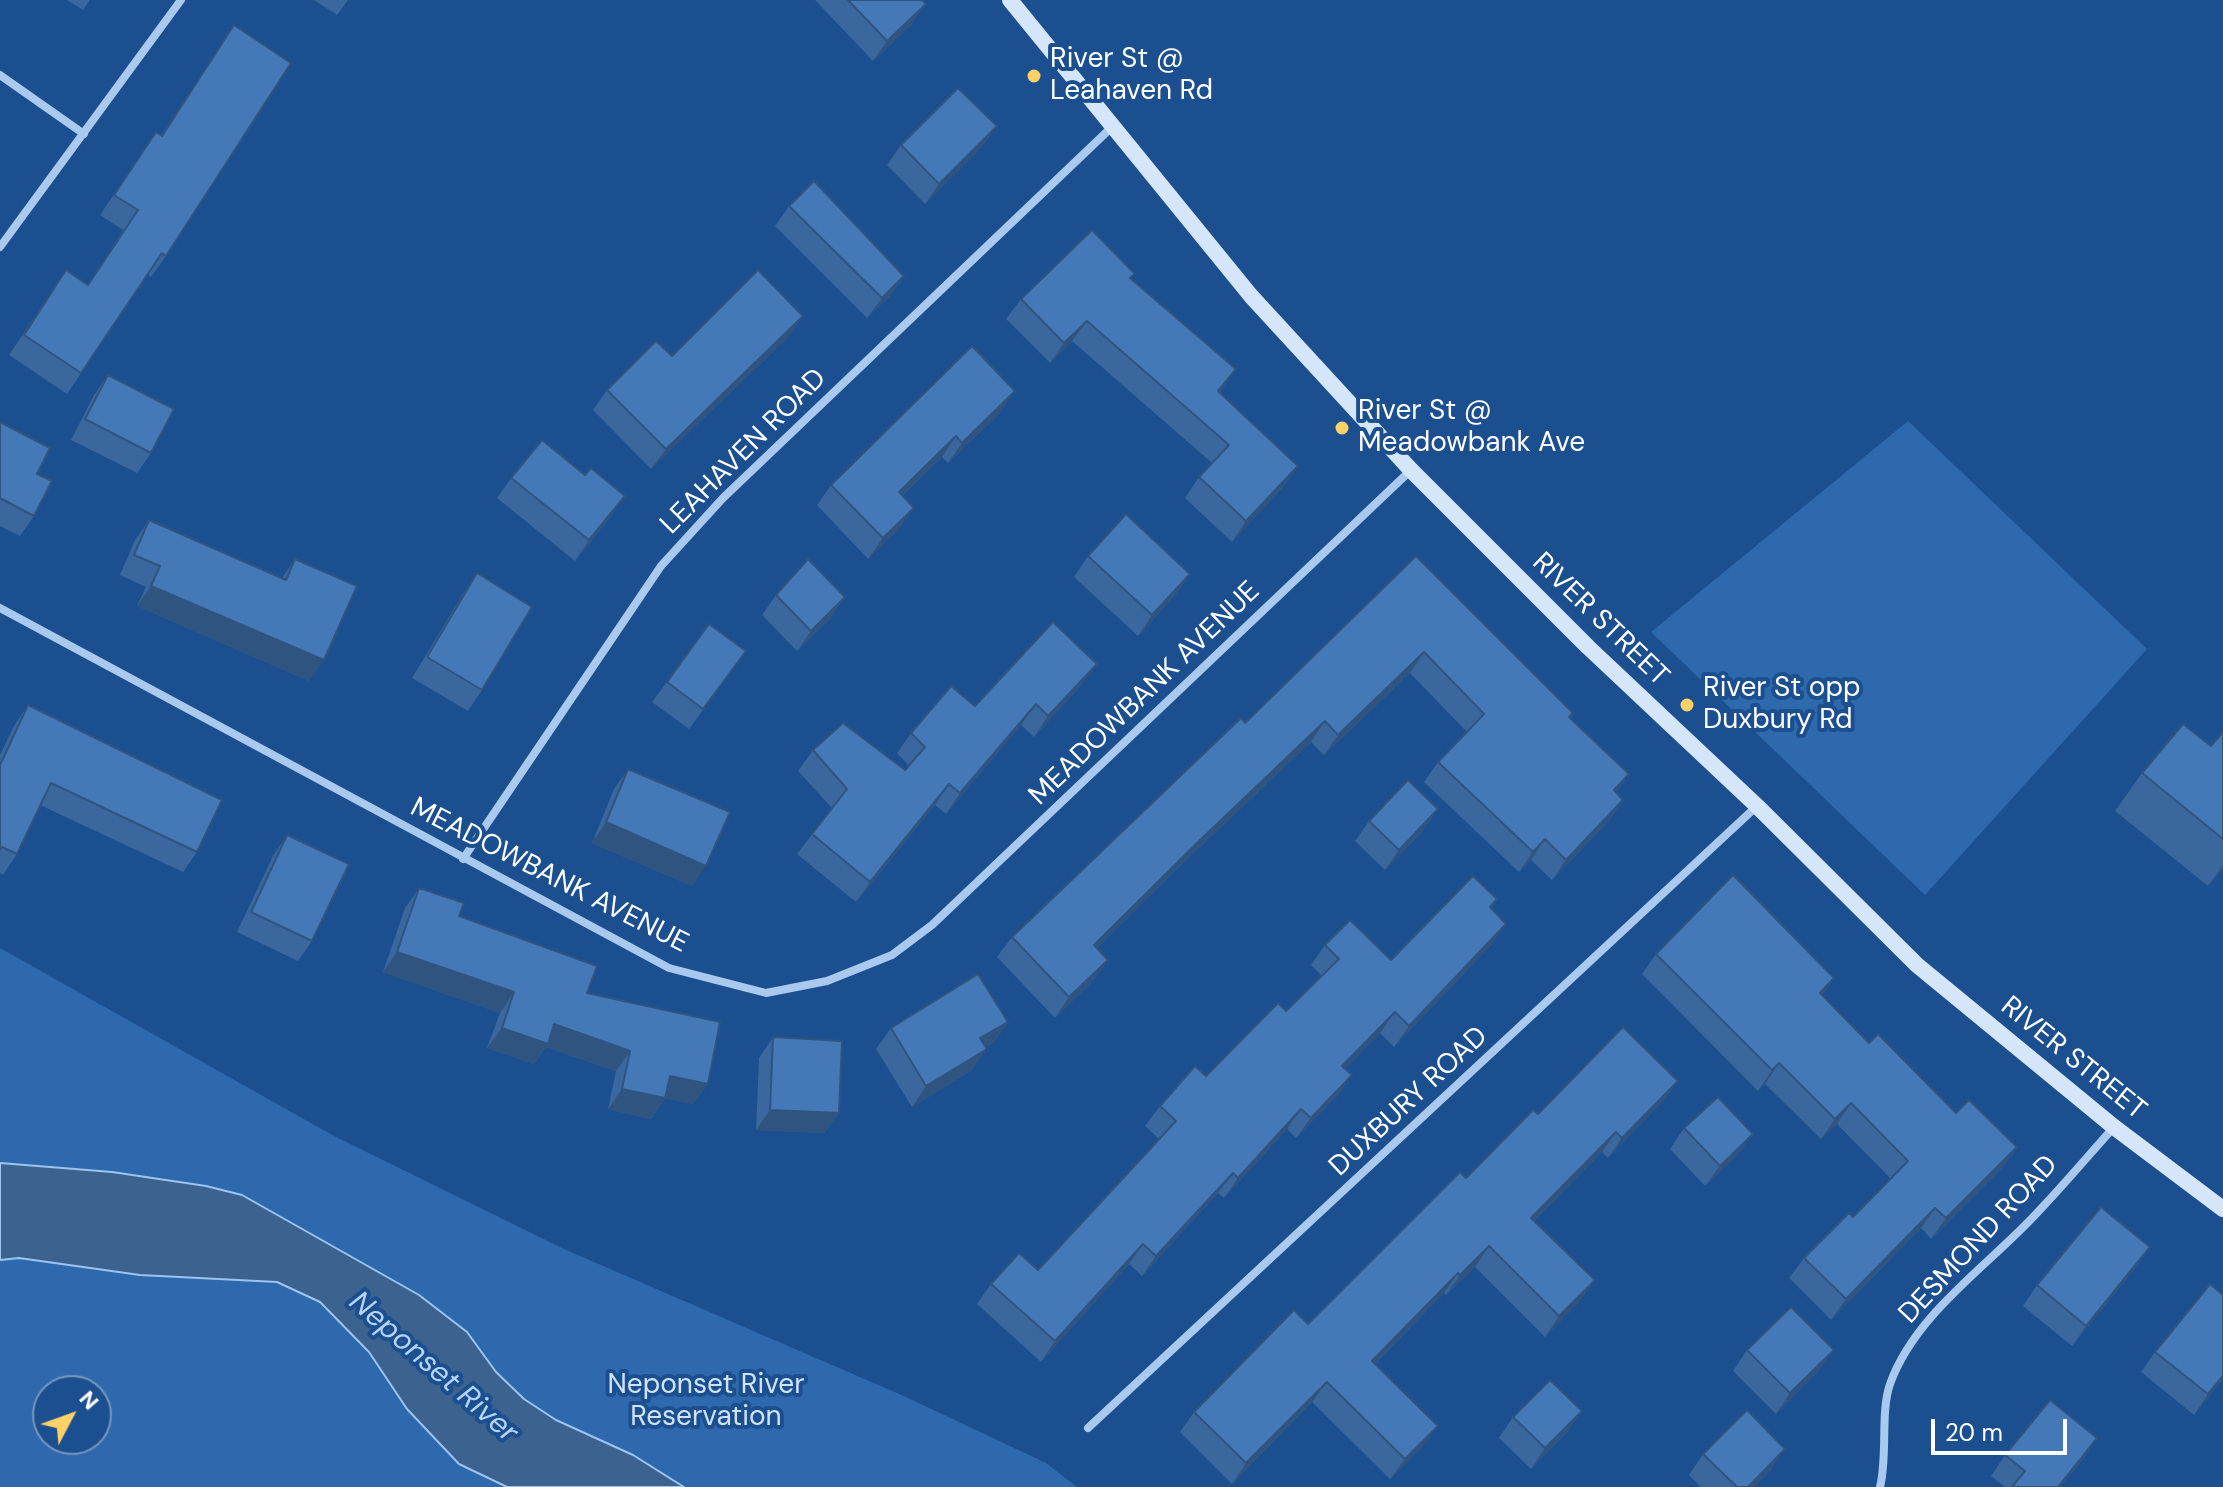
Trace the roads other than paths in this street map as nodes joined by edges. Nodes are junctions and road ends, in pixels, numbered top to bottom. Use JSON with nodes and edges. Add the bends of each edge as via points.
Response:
{"nodes":[{"id":1,"x":181,"y":0,"type":"edge"},
{"id":2,"x":1010,"y":0,"type":"edge"},
{"id":3,"x":0,"y":75,"type":"edge"},
{"id":4,"x":1114,"y":125,"type":"junction"},
{"id":5,"x":84,"y":134,"type":"junction"},
{"id":6,"x":0,"y":247,"type":"edge"},
{"id":7,"x":1411,"y":470,"type":"junction"},
{"id":8,"x":0,"y":608,"type":"edge"},
{"id":9,"x":1757,"y":806,"type":"junction"},
{"id":10,"x":463,"y":859,"type":"junction"},
{"id":11,"x":2114,"y":1127,"type":"junction"},
{"id":12,"x":2223,"y":1209,"type":"edge"},
{"id":13,"x":1088,"y":1428,"type":"dead end"},
{"id":14,"x":1880,"y":1487,"type":"edge"}],
"edges":[{"from":1,"to":5,"type":"street"},
{"from":2,"to":4,"type":"main road","name":"RIVER STREET"},
{"from":3,"to":5,"type":"street"},
{"from":4,"to":7,"type":"main road","name":"RIVER STREET","via":[[1251,296]]},
{"from":4,"to":10,"type":"street","name":"LEAHAVEN ROAD","via":[[723,498],[661,566]]},
{"from":5,"to":6,"type":"street"},
{"from":7,"to":9,"type":"main road","name":"RIVER STREET"},
{"from":7,"to":10,"type":"street","name":"MEADOWBANK AVENUE","via":[[932,925],[892,955],[827,981],[766,993],[669,968]]},
{"from":8,"to":10,"type":"street","name":"MEADOWBANK AVENUE"},
{"from":9,"to":11,"type":"main road","name":"RIVER STREET","via":[[1917,965]]},
{"from":9,"to":13,"type":"street","name":"DUXBURY ROAD"},
{"from":11,"to":12,"type":"main road","name":"RIVER STREET"},
{"from":11,"to":14,"type":"street","name":"DESMOND ROAD","via":[[1905,1352],[1889,1387]]}]}
